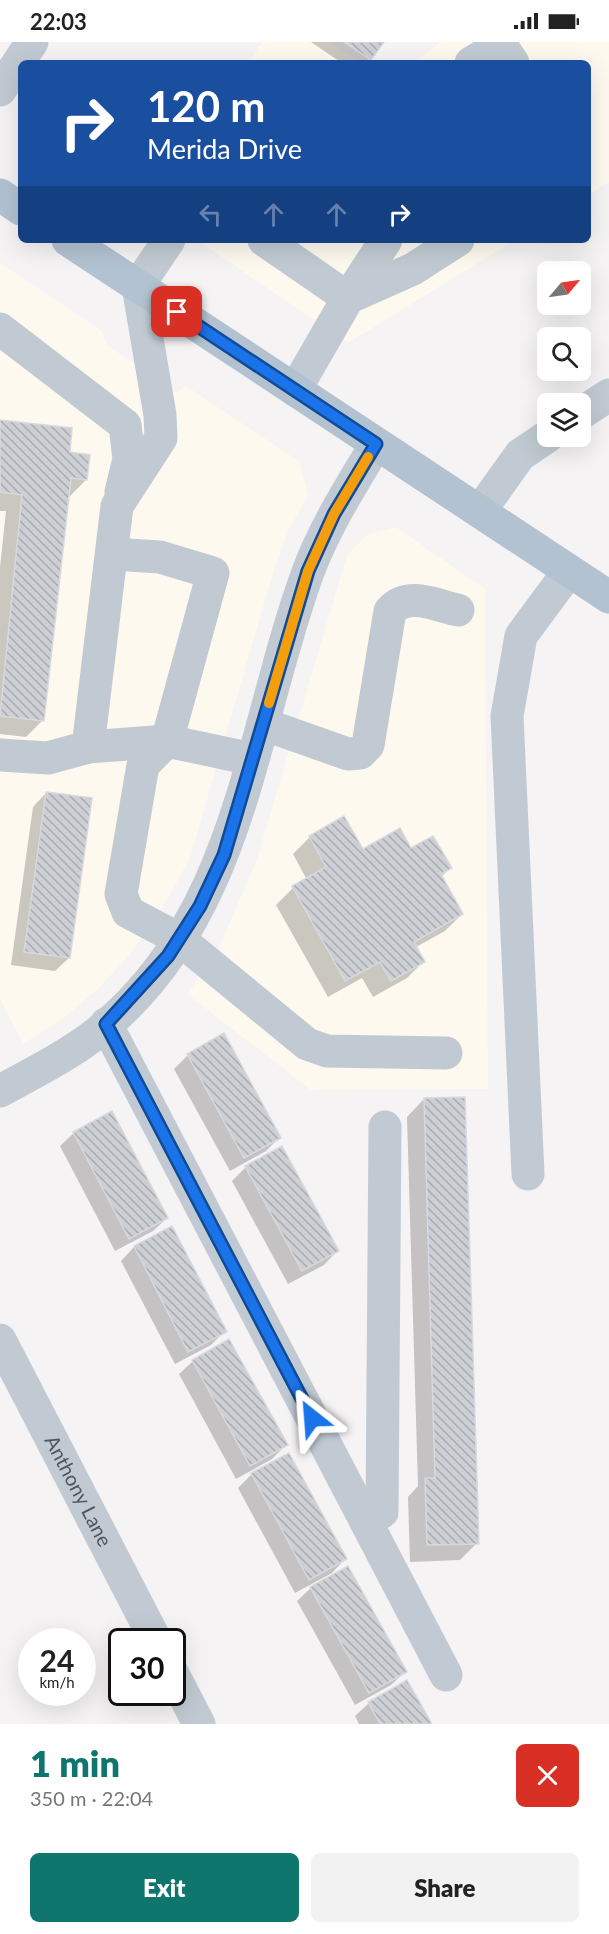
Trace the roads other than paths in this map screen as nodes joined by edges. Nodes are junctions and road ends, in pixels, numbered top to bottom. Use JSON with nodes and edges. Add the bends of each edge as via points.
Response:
{"nodes":[{"id":1,"x":32,"y":42,"type":"edge"},
{"id":2,"x":20,"y":60,"type":"edge"},
{"id":3,"x":476,"y":60,"type":"edge"},
{"id":4,"x":511,"y":60,"type":"edge"},
{"id":5,"x":18,"y":63,"type":"edge"},
{"id":6,"x":0,"y":90,"type":"edge"},
{"id":7,"x":0,"y":195,"type":"edge"},
{"id":8,"x":18,"y":207,"type":"edge"},
{"id":9,"x":73,"y":243,"type":"edge"},
{"id":10,"x":167,"y":243,"type":"edge"},
{"id":11,"x":268,"y":243,"type":"edge"},
{"id":12,"x":384,"y":243,"type":"edge"},
{"id":13,"x":453,"y":243,"type":"edge"},
{"id":14,"x":138,"y":286,"type":"junction"},
{"id":15,"x":348,"y":298,"type":"junction"},
{"id":16,"x":2,"y":342,"type":"edge"},
{"id":17,"x":295,"y":390,"type":"junction"},
{"id":18,"x":609,"y":394,"type":"edge"},
{"id":19,"x":591,"y":406,"type":"edge"},
{"id":20,"x":537,"y":443,"type":"edge"},
{"id":21,"x":376,"y":444,"type":"junction"},
{"id":22,"x":117,"y":506,"type":"junction"},
{"id":23,"x":480,"y":510,"type":"junction"},
{"id":24,"x":112,"y":554,"type":"junction"},
{"id":25,"x":569,"y":571,"type":"junction"},
{"id":26,"x":609,"y":597,"type":"edge"},
{"id":27,"x":458,"y":610,"type":"dead end"},
{"id":28,"x":263,"y":724,"type":"junction"},
{"id":29,"x":167,"y":741,"type":"junction"},
{"id":30,"x":88,"y":747,"type":"junction"},
{"id":31,"x":0,"y":755,"type":"edge"},
{"id":32,"x":252,"y":759,"type":"junction"},
{"id":33,"x":179,"y":939,"type":"junction"},
{"id":34,"x":106,"y":1024,"type":"junction"},
{"id":35,"x":446,"y":1053,"type":"dead end"},
{"id":36,"x":0,"y":1091,"type":"edge"},
{"id":37,"x":385,"y":1127,"type":"dead end"},
{"id":38,"x":528,"y":1174,"type":"dead end"},
{"id":39,"x":0,"y":1340,"type":"edge"},
{"id":40,"x":366,"y":1521,"type":"junction"},
{"id":41,"x":149,"y":1628,"type":"edge"},
{"id":42,"x":446,"y":1675,"type":"dead end"},
{"id":43,"x":186,"y":1698,"type":"edge"},
{"id":44,"x":200,"y":1724,"type":"edge"}],
"edges":[{"from":1,"to":2,"type":"street"},
{"from":3,"to":4,"type":"street","via":[[501,45]]},
{"from":5,"to":6,"type":"street"},
{"from":7,"to":8,"type":"main road"},
{"from":9,"to":14,"type":"main road"},
{"from":10,"to":14,"type":"street"},
{"from":11,"to":15,"type":"street"},
{"from":12,"to":15,"type":"street"},
{"from":13,"to":15,"type":"street","via":[[413,268]]},
{"from":14,"to":17,"type":"main road"},
{"from":14,"to":22,"type":"street","via":[[162,438]]},
{"from":15,"to":17,"type":"street"},
{"from":16,"to":22,"type":"street","via":[[89,397],[125,425],[129,459]]},
{"from":17,"to":21,"type":"main road"},
{"from":18,"to":19,"type":"street"},
{"from":20,"to":23,"type":"street","via":[[520,455]]},
{"from":21,"to":23,"type":"main road"},
{"from":21,"to":28,"type":"street","via":[[334,514],[308,571]]},
{"from":22,"to":24,"type":"street"},
{"from":23,"to":25,"type":"main road"},
{"from":24,"to":29,"type":"street","via":[[160,557],[213,573]]},
{"from":24,"to":30,"type":"street"},
{"from":25,"to":26,"type":"main road"},
{"from":25,"to":38,"type":"street","via":[[521,636],[507,717]]},
{"from":27,"to":28,"type":"street","via":[[414,599],[398,603],[390,611],[368,745],[360,753],[348,754]]},
{"from":28,"to":32,"type":"street"},
{"from":29,"to":30,"type":"street"},
{"from":29,"to":32,"type":"street"},
{"from":29,"to":33,"type":"street","via":[[142,765],[121,894],[128,912]]},
{"from":30,"to":31,"type":"street","via":[[48,758]]},
{"from":32,"to":33,"type":"street","via":[[224,855]]},
{"from":33,"to":34,"type":"street"},
{"from":33,"to":35,"type":"street","via":[[307,1044],[327,1051]]},
{"from":34,"to":36,"type":"street","via":[[60,1058]]},
{"from":34,"to":40,"type":"street"},
{"from":37,"to":40,"type":"street","via":[[382,1512]]},
{"from":39,"to":41,"type":"street","name":"Anthony Lane"},
{"from":40,"to":42,"type":"street"},
{"from":43,"to":44,"type":"street"}]}
